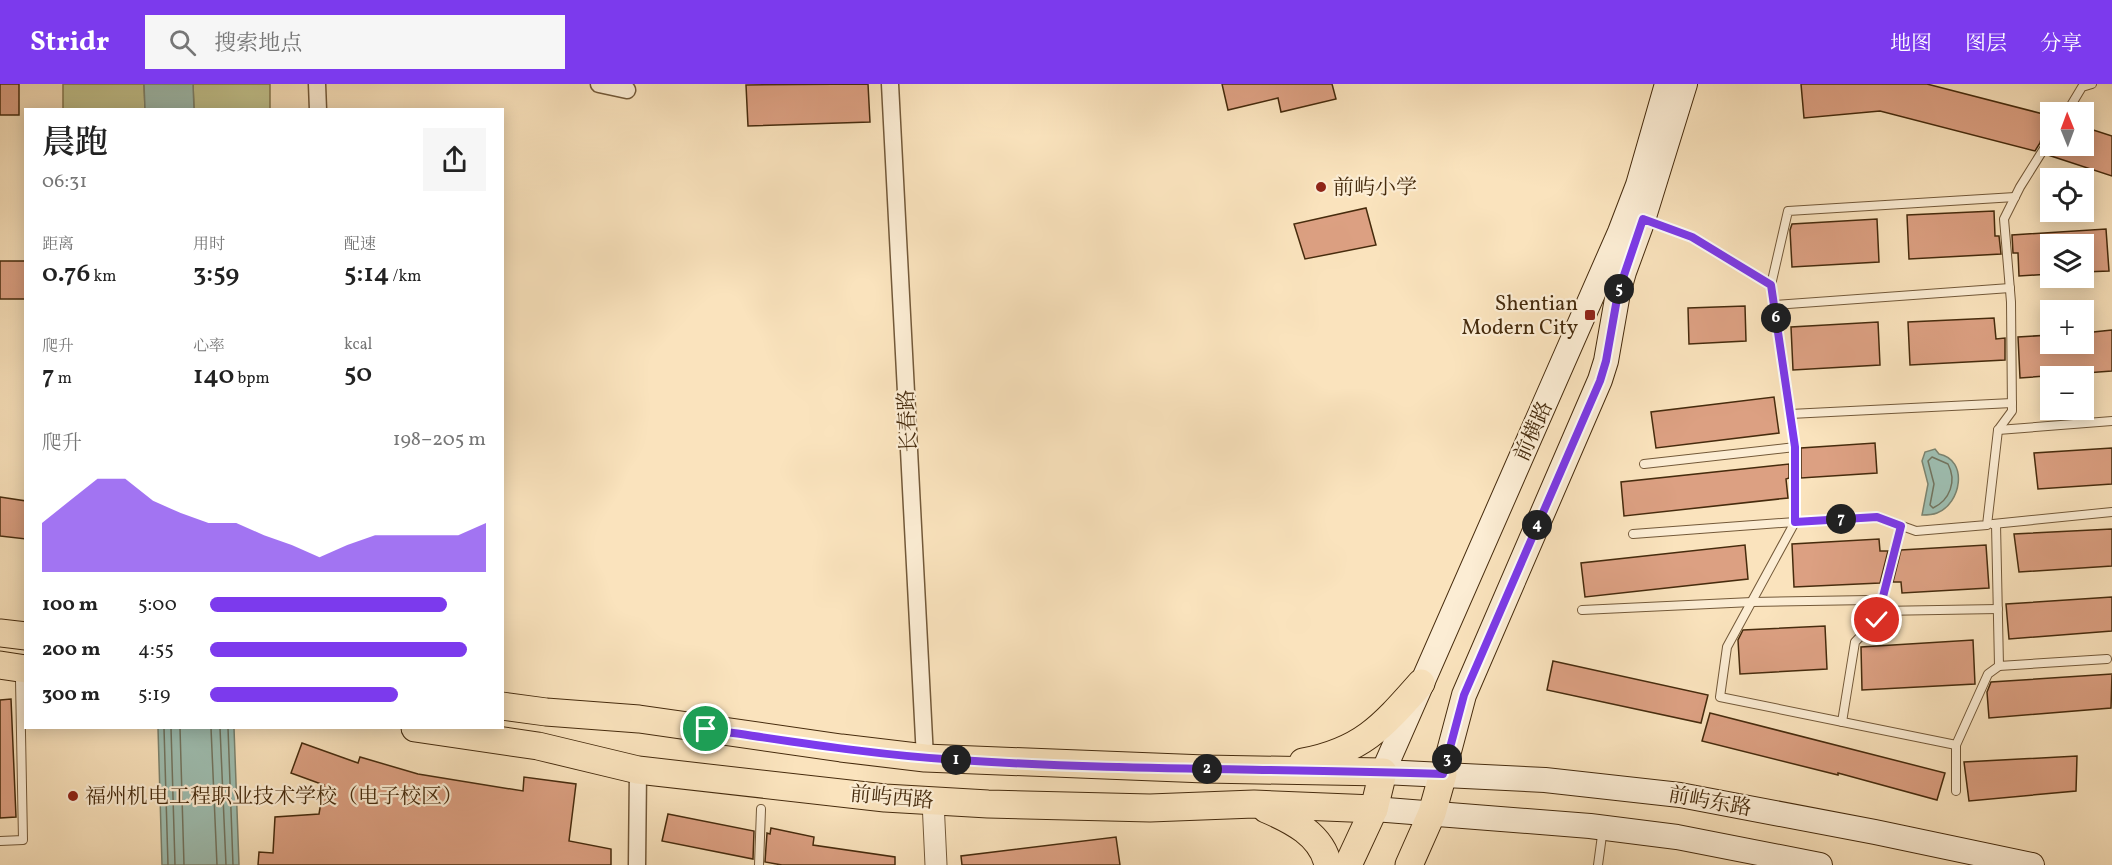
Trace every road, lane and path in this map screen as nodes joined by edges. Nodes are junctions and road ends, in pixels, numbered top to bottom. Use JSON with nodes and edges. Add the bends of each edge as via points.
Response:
{"nodes":[{"id":1,"x":317,"y":84,"type":"edge"},
{"id":2,"x":599,"y":84,"type":"edge"},
{"id":3,"x":890,"y":84,"type":"edge"},
{"id":4,"x":1667,"y":84,"type":"edge"},
{"id":5,"x":1685,"y":84,"type":"edge"},
{"id":6,"x":2092,"y":84,"type":"edge"},
{"id":7,"x":627,"y":90,"type":"dead end"},
{"id":8,"x":2073,"y":102,"type":"edge"},
{"id":9,"x":318,"y":108,"type":"edge"},
{"id":10,"x":2040,"y":156,"type":"edge"},
{"id":11,"x":2015,"y":197,"type":"junction"},
{"id":12,"x":1643,"y":219,"type":"junction"},
{"id":13,"x":1771,"y":285,"type":"junction"},
{"id":14,"x":2010,"y":288,"type":"junction"},
{"id":15,"x":1774,"y":305,"type":"junction"},
{"id":16,"x":2012,"y":403,"type":"junction"},
{"id":17,"x":1790,"y":414,"type":"junction"},
{"id":18,"x":2112,"y":421,"type":"edge"},
{"id":19,"x":1998,"y":430,"type":"junction"},
{"id":20,"x":1795,"y":447,"type":"junction"},
{"id":21,"x":1644,"y":464,"type":"dead end"},
{"id":22,"x":2112,"y":512,"type":"edge"},
{"id":23,"x":1795,"y":522,"type":"junction"},
{"id":24,"x":1991,"y":525,"type":"junction"},
{"id":25,"x":1901,"y":526,"type":"junction"},
{"id":26,"x":1633,"y":534,"type":"dead end"},
{"id":27,"x":1752,"y":602,"type":"junction"},
{"id":28,"x":1998,"y":609,"type":"junction"},
{"id":29,"x":1582,"y":610,"type":"dead end"},
{"id":30,"x":1879,"y":611,"type":"junction"},
{"id":31,"x":0,"y":633,"type":"edge"},
{"id":32,"x":24,"y":636,"type":"edge"},
{"id":33,"x":2107,"y":659,"type":"dead end"},
{"id":34,"x":1999,"y":666,"type":"junction"},
{"id":35,"x":15,"y":671,"type":"edge"},
{"id":36,"x":1421,"y":683,"type":"junction"},
{"id":37,"x":504,"y":706,"type":"edge"},
{"id":38,"x":1842,"y":722,"type":"junction"},
{"id":39,"x":422,"y":729,"type":"edge"},
{"id":40,"x":1956,"y":745,"type":"junction"},
{"id":41,"x":925,"y":758,"type":"junction"},
{"id":42,"x":1205,"y":769,"type":"junction"},
{"id":43,"x":638,"y":770,"type":"junction"},
{"id":44,"x":1383,"y":772,"type":"junction"},
{"id":45,"x":1443,"y":774,"type":"junction"},
{"id":46,"x":1956,"y":791,"type":"dead end"},
{"id":47,"x":933,"y":801,"type":"junction"},
{"id":48,"x":1254,"y":804,"type":"junction"},
{"id":49,"x":760,"y":809,"type":"dead end"},
{"id":50,"x":1374,"y":809,"type":"junction"},
{"id":51,"x":1432,"y":813,"type":"junction"},
{"id":52,"x":1603,"y":828,"type":"junction"},
{"id":53,"x":0,"y":841,"type":"edge"},
{"id":54,"x":637,"y":865,"type":"edge"},
{"id":55,"x":759,"y":865,"type":"edge"},
{"id":56,"x":936,"y":865,"type":"edge"},
{"id":57,"x":1328,"y":865,"type":"edge"},
{"id":58,"x":1348,"y":865,"type":"edge"},
{"id":59,"x":1408,"y":865,"type":"edge"},
{"id":60,"x":1598,"y":865,"type":"edge"},
{"id":61,"x":1820,"y":865,"type":"edge"},
{"id":62,"x":2032,"y":865,"type":"edge"}],
"edges":[{"from":1,"to":9,"type":"street"},
{"from":2,"to":7,"type":"street"},
{"from":3,"to":41,"type":"street","name":"长春路"},
{"from":4,"to":36,"type":"main road","name":"前横路","via":[[1620,232]]},
{"from":5,"to":12,"type":"main road","name":"前横路"},
{"from":6,"to":8,"type":"lane","via":[[2082,87]]},
{"from":10,"to":11,"type":"lane"},
{"from":11,"to":13,"type":"lane","via":[[1788,211]]},
{"from":11,"to":14,"type":"lane","via":[[2004,219]]},
{"from":12,"to":13,"type":"lane","via":[[1692,237]]},
{"from":12,"to":45,"type":"main road","name":"前横路","via":[[1618,293],[1600,381],[1464,695]]},
{"from":13,"to":15,"type":"lane"},
{"from":14,"to":15,"type":"lane"},
{"from":14,"to":16,"type":"lane"},
{"from":15,"to":17,"type":"lane"},
{"from":16,"to":17,"type":"lane"},
{"from":16,"to":19,"type":"lane","via":[[2012,411]]},
{"from":17,"to":20,"type":"lane"},
{"from":18,"to":19,"type":"lane"},
{"from":19,"to":24,"type":"lane"},
{"from":20,"to":21,"type":"lane"},
{"from":20,"to":23,"type":"lane"},
{"from":22,"to":24,"type":"lane"},
{"from":23,"to":25,"type":"lane","via":[[1877,517]]},
{"from":23,"to":26,"type":"lane"},
{"from":23,"to":27,"type":"lane"},
{"from":24,"to":25,"type":"lane","via":[[1916,531]]},
{"from":24,"to":28,"type":"lane"},
{"from":25,"to":30,"type":"lane"},
{"from":27,"to":29,"type":"lane"},
{"from":27,"to":30,"type":"lane","via":[[1870,600]]},
{"from":27,"to":38,"type":"lane","via":[[1727,647],[1720,697]]},
{"from":28,"to":30,"type":"lane"},
{"from":28,"to":34,"type":"lane"},
{"from":30,"to":38,"type":"lane","via":[[1877,620],[1855,642]]},
{"from":31,"to":32,"type":"main road"},
{"from":33,"to":34,"type":"lane"},
{"from":34,"to":40,"type":"lane","via":[[1988,674]]},
{"from":35,"to":53,"type":"lane","via":[[23,840]]},
{"from":36,"to":42,"type":"main road","via":[[1373,735],[1322,759]]},
{"from":36,"to":44,"type":"main road","name":"前横路"},
{"from":37,"to":41,"type":"main road","name":"前屿西路","via":[[639,719]]},
{"from":38,"to":40,"type":"lane"},
{"from":39,"to":43,"type":"main road","name":"前屿西路","via":[[538,746]]},
{"from":40,"to":46,"type":"lane"},
{"from":41,"to":42,"type":"main road","name":"前屿西路"},
{"from":42,"to":44,"type":"main road","name":"前屿西路"},
{"from":43,"to":47,"type":"main road","name":"前屿西路"},
{"from":43,"to":54,"type":"street"},
{"from":44,"to":45,"type":"main road","name":"前屿东路"},
{"from":44,"to":50,"type":"main road"},
{"from":45,"to":51,"type":"main road"},
{"from":45,"to":62,"type":"main road","name":"前屿东路","via":[[1545,780],[1680,795]]},
{"from":47,"to":48,"type":"main road","name":"前屿西路","via":[[1150,808]]},
{"from":47,"to":56,"type":"street"},
{"from":48,"to":50,"type":"main road","name":"前屿西路"},
{"from":48,"to":57,"type":"main road","via":[[1300,826],[1317,841]]},
{"from":49,"to":55,"type":"lane"},
{"from":50,"to":51,"type":"main road","name":"前屿东路"},
{"from":50,"to":58,"type":"main road"},
{"from":51,"to":52,"type":"main road","name":"前屿东路"},
{"from":51,"to":59,"type":"main road"},
{"from":52,"to":60,"type":"lane"},
{"from":52,"to":61,"type":"main road","name":"前屿东路","via":[[1677,837]]}]}
